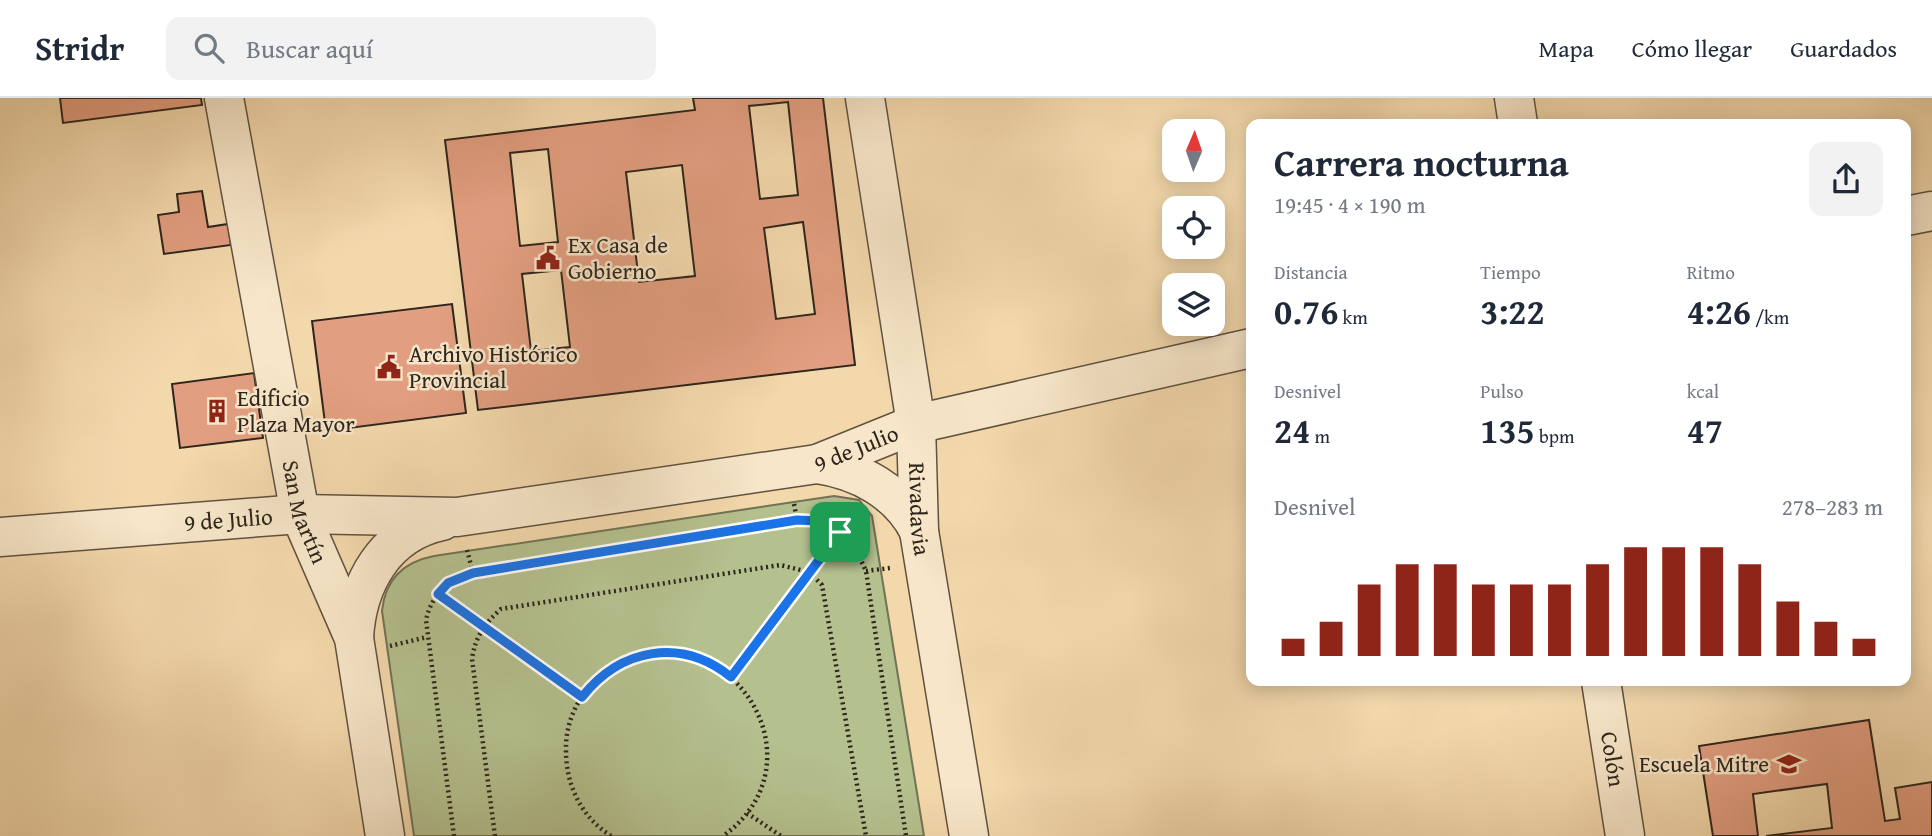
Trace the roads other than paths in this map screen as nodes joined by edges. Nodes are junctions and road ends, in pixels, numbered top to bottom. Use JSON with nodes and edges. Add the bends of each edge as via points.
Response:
{"nodes":[{"id":1,"x":224,"y":98,"type":"edge"},
{"id":2,"x":865,"y":98,"type":"edge"},
{"id":3,"x":1514,"y":98,"type":"edge"},
{"id":4,"x":1517,"y":119,"type":"edge"},
{"id":5,"x":1932,"y":211,"type":"edge"},
{"id":6,"x":1911,"y":215,"type":"edge"},
{"id":7,"x":1246,"y":349,"type":"edge"},
{"id":8,"x":916,"y":424,"type":"junction"},
{"id":9,"x":817,"y":464,"type":"junction"},
{"id":10,"x":300,"y":514,"type":"junction"},
{"id":11,"x":457,"y":517,"type":"junction"},
{"id":12,"x":919,"y":531,"type":"junction"},
{"id":13,"x":0,"y":537,"type":"edge"},
{"id":14,"x":354,"y":638,"type":"junction"},
{"id":15,"x":1602,"y":686,"type":"edge"},
{"id":16,"x":384,"y":836,"type":"edge"},
{"id":17,"x":969,"y":836,"type":"edge"},
{"id":18,"x":1625,"y":836,"type":"edge"}],
"edges":[{"from":1,"to":10,"type":"street","name":"San Martín"},
{"from":2,"to":8,"type":"street","name":"Rivadavia"},
{"from":3,"to":4,"type":"street"},
{"from":5,"to":6,"type":"street"},
{"from":7,"to":8,"type":"street","name":"9 de Julio"},
{"from":8,"to":9,"type":"street","name":"9 de Julio"},
{"from":8,"to":12,"type":"street","name":"Rivadavia"},
{"from":9,"to":11,"type":"street","name":"9 de Julio"},
{"from":9,"to":12,"type":"street","via":[[848,471],[878,486],[907,510]]},
{"from":10,"to":11,"type":"street","name":"9 de Julio"},
{"from":10,"to":13,"type":"street","name":"9 de Julio"},
{"from":10,"to":14,"type":"street","name":"San Martín"},
{"from":11,"to":14,"type":"street","name":"9 de Julio","via":[[420,527],[387,551],[360,597]]},
{"from":12,"to":17,"type":"street","name":"Rivadavia"},
{"from":14,"to":16,"type":"street","name":"San Martín"},
{"from":15,"to":18,"type":"street","name":"Colón"}]}
